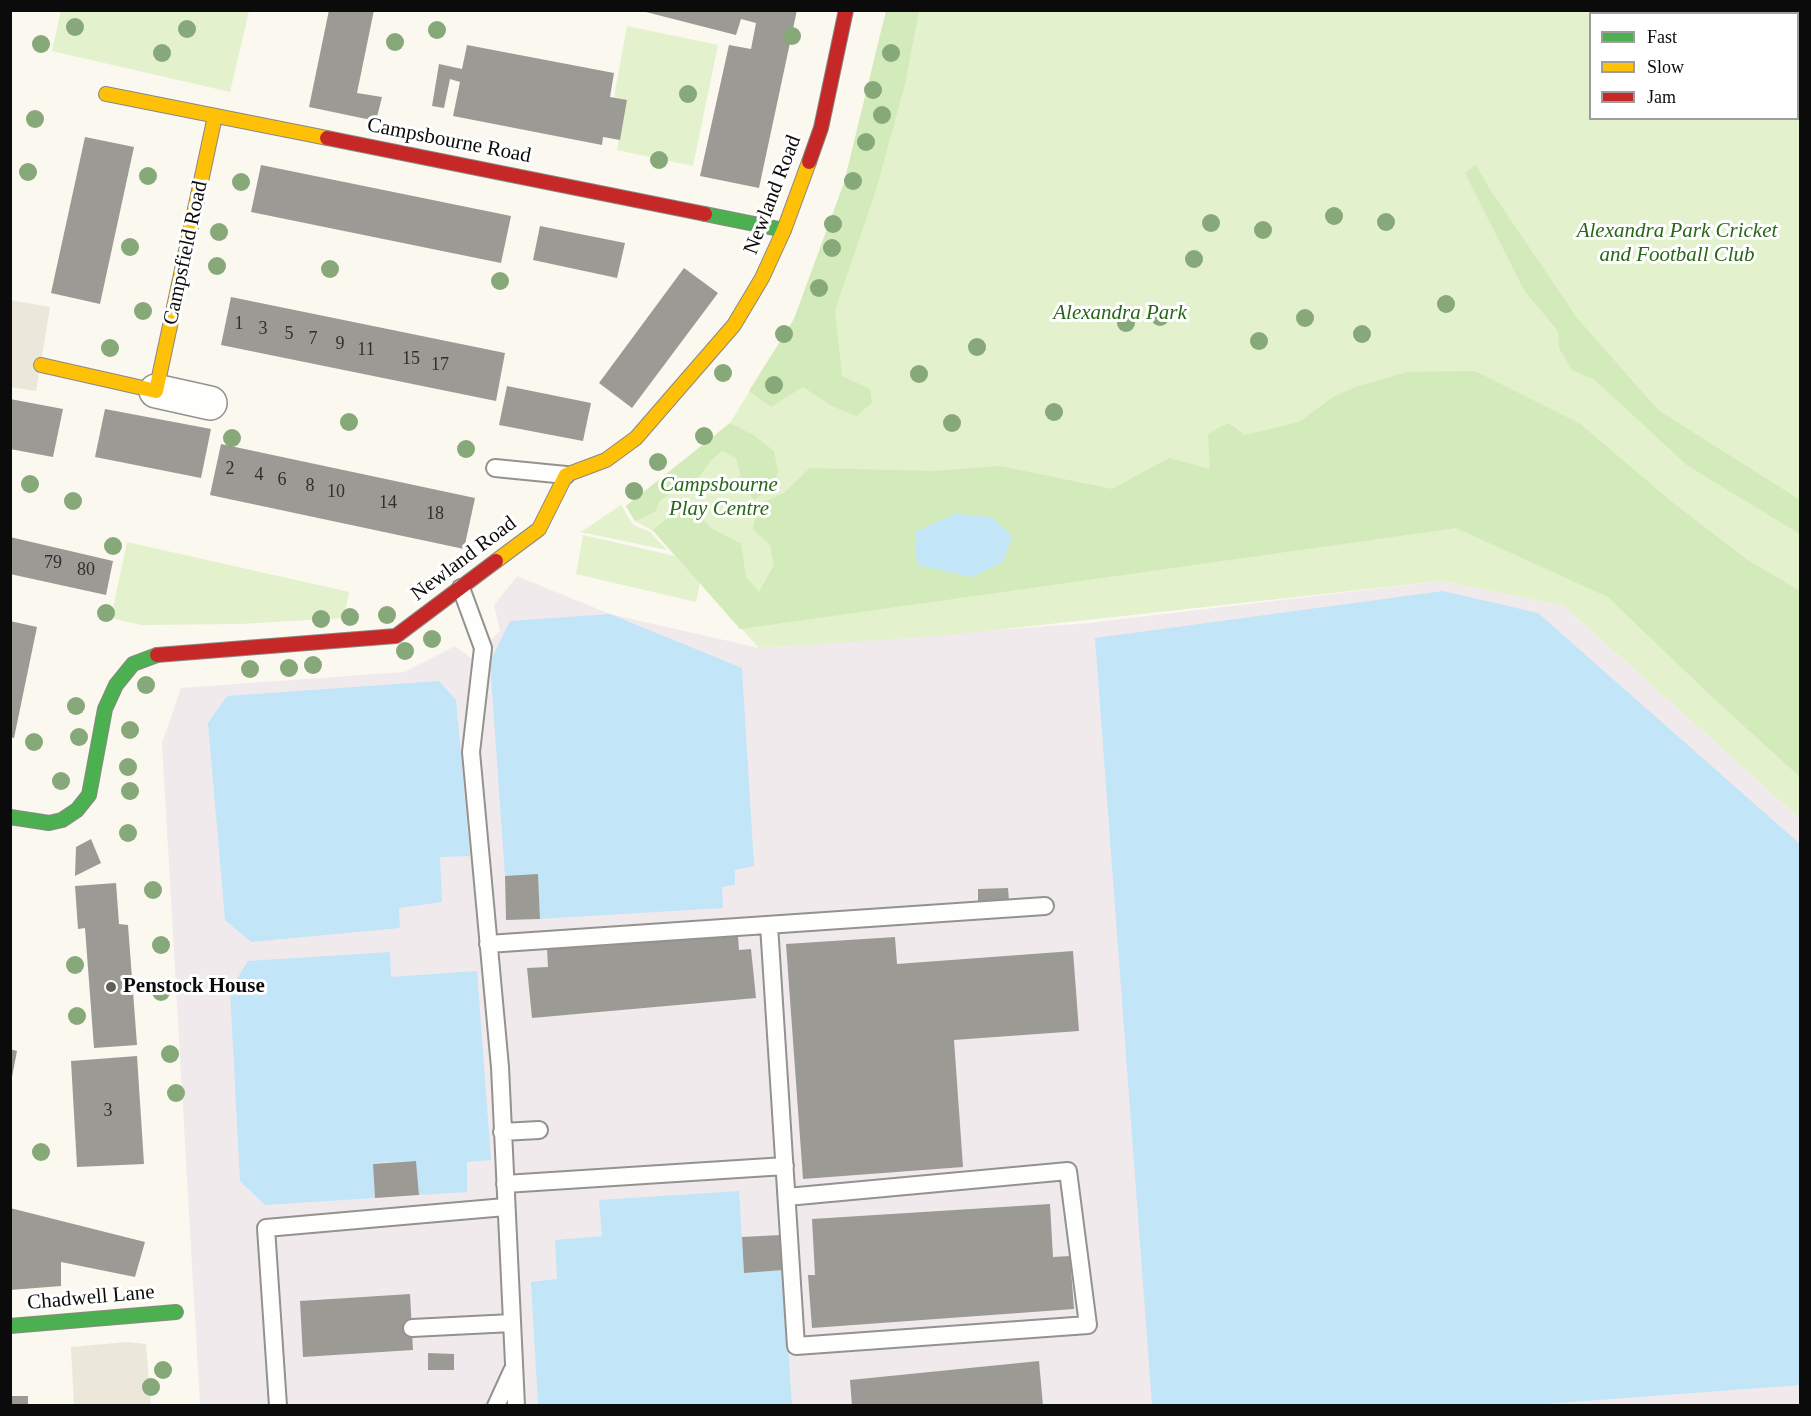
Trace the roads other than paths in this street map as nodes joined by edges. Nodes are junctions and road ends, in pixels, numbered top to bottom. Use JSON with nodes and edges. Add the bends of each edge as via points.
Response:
{"nodes":[{"id":1,"x":846,"y":10,"type":"edge"},
{"id":2,"x":106,"y":94,"type":"dead end"},
{"id":3,"x":215,"y":116,"type":"junction"},
{"id":4,"x":784,"y":230,"type":"junction"},
{"id":5,"x":41,"y":365,"type":"dead end"},
{"id":6,"x":156,"y":391,"type":"junction"},
{"id":7,"x":210,"y":403,"type":"dead end"},
{"id":8,"x":495,"y":468,"type":"dead end"},
{"id":9,"x":566,"y":475,"type":"junction"},
{"id":10,"x":461,"y":588,"type":"junction"},
{"id":11,"x":10,"y":817,"type":"edge"},
{"id":12,"x":1045,"y":906,"type":"dead end"},
{"id":13,"x":769,"y":925,"type":"junction"},
{"id":14,"x":488,"y":944,"type":"junction"},
{"id":15,"x":539,"y":1130,"type":"dead end"},
{"id":16,"x":502,"y":1132,"type":"junction"},
{"id":17,"x":784,"y":1166,"type":"junction"},
{"id":18,"x":505,"y":1184,"type":"junction"},
{"id":19,"x":787,"y":1197,"type":"junction"},
{"id":20,"x":505,"y":1207,"type":"junction"},
{"id":21,"x":176,"y":1312,"type":"dead end"},
{"id":22,"x":512,"y":1323,"type":"junction"},
{"id":23,"x":10,"y":1326,"type":"edge"},
{"id":24,"x":412,"y":1328,"type":"dead end"},
{"id":25,"x":513,"y":1368,"type":"junction"},
{"id":26,"x":278,"y":1406,"type":"edge"},
{"id":27,"x":496,"y":1406,"type":"edge"},
{"id":28,"x":516,"y":1406,"type":"edge"}],
"edges":[{"from":1,"to":4,"type":"street","name":"Newland Road","via":[[821,128]]},
{"from":2,"to":3,"type":"street","name":"Campsbourne Road"},
{"from":3,"to":4,"type":"street","name":"Campsbourne Road"},
{"from":3,"to":6,"type":"street","name":"Campsfield Road"},
{"from":4,"to":9,"type":"street","name":"Newland Road","via":[[734,325],[636,438],[606,460]]},
{"from":5,"to":6,"type":"street"},
{"from":6,"to":7,"type":"street"},
{"from":8,"to":9,"type":"lane"},
{"from":9,"to":10,"type":"street","name":"Newland Road","via":[[539,530]]},
{"from":10,"to":11,"type":"street","name":"Newland Road","via":[[396,636],[155,655],[133,664],[116,685],[105,709],[89,795],[77,810],[49,823]]},
{"from":10,"to":14,"type":"lane","via":[[483,648],[471,752]]},
{"from":12,"to":13,"type":"lane"},
{"from":13,"to":14,"type":"lane"},
{"from":13,"to":17,"type":"lane"},
{"from":14,"to":16,"type":"lane"},
{"from":15,"to":16,"type":"lane"},
{"from":16,"to":18,"type":"lane"},
{"from":17,"to":18,"type":"lane","via":[[745,1161]]},
{"from":17,"to":19,"type":"lane"},
{"from":18,"to":20,"type":"lane"},
{"from":19,"to":19,"type":"lane","via":[[796,1346],[1088,1325],[1068,1171]]},
{"from":20,"to":22,"type":"lane"},
{"from":20,"to":26,"type":"lane","via":[[266,1228]]},
{"from":21,"to":23,"type":"street","name":"Chadwell Lane"},
{"from":22,"to":24,"type":"lane"},
{"from":22,"to":25,"type":"lane"},
{"from":25,"to":27,"type":"lane"},
{"from":25,"to":28,"type":"lane"}]}
